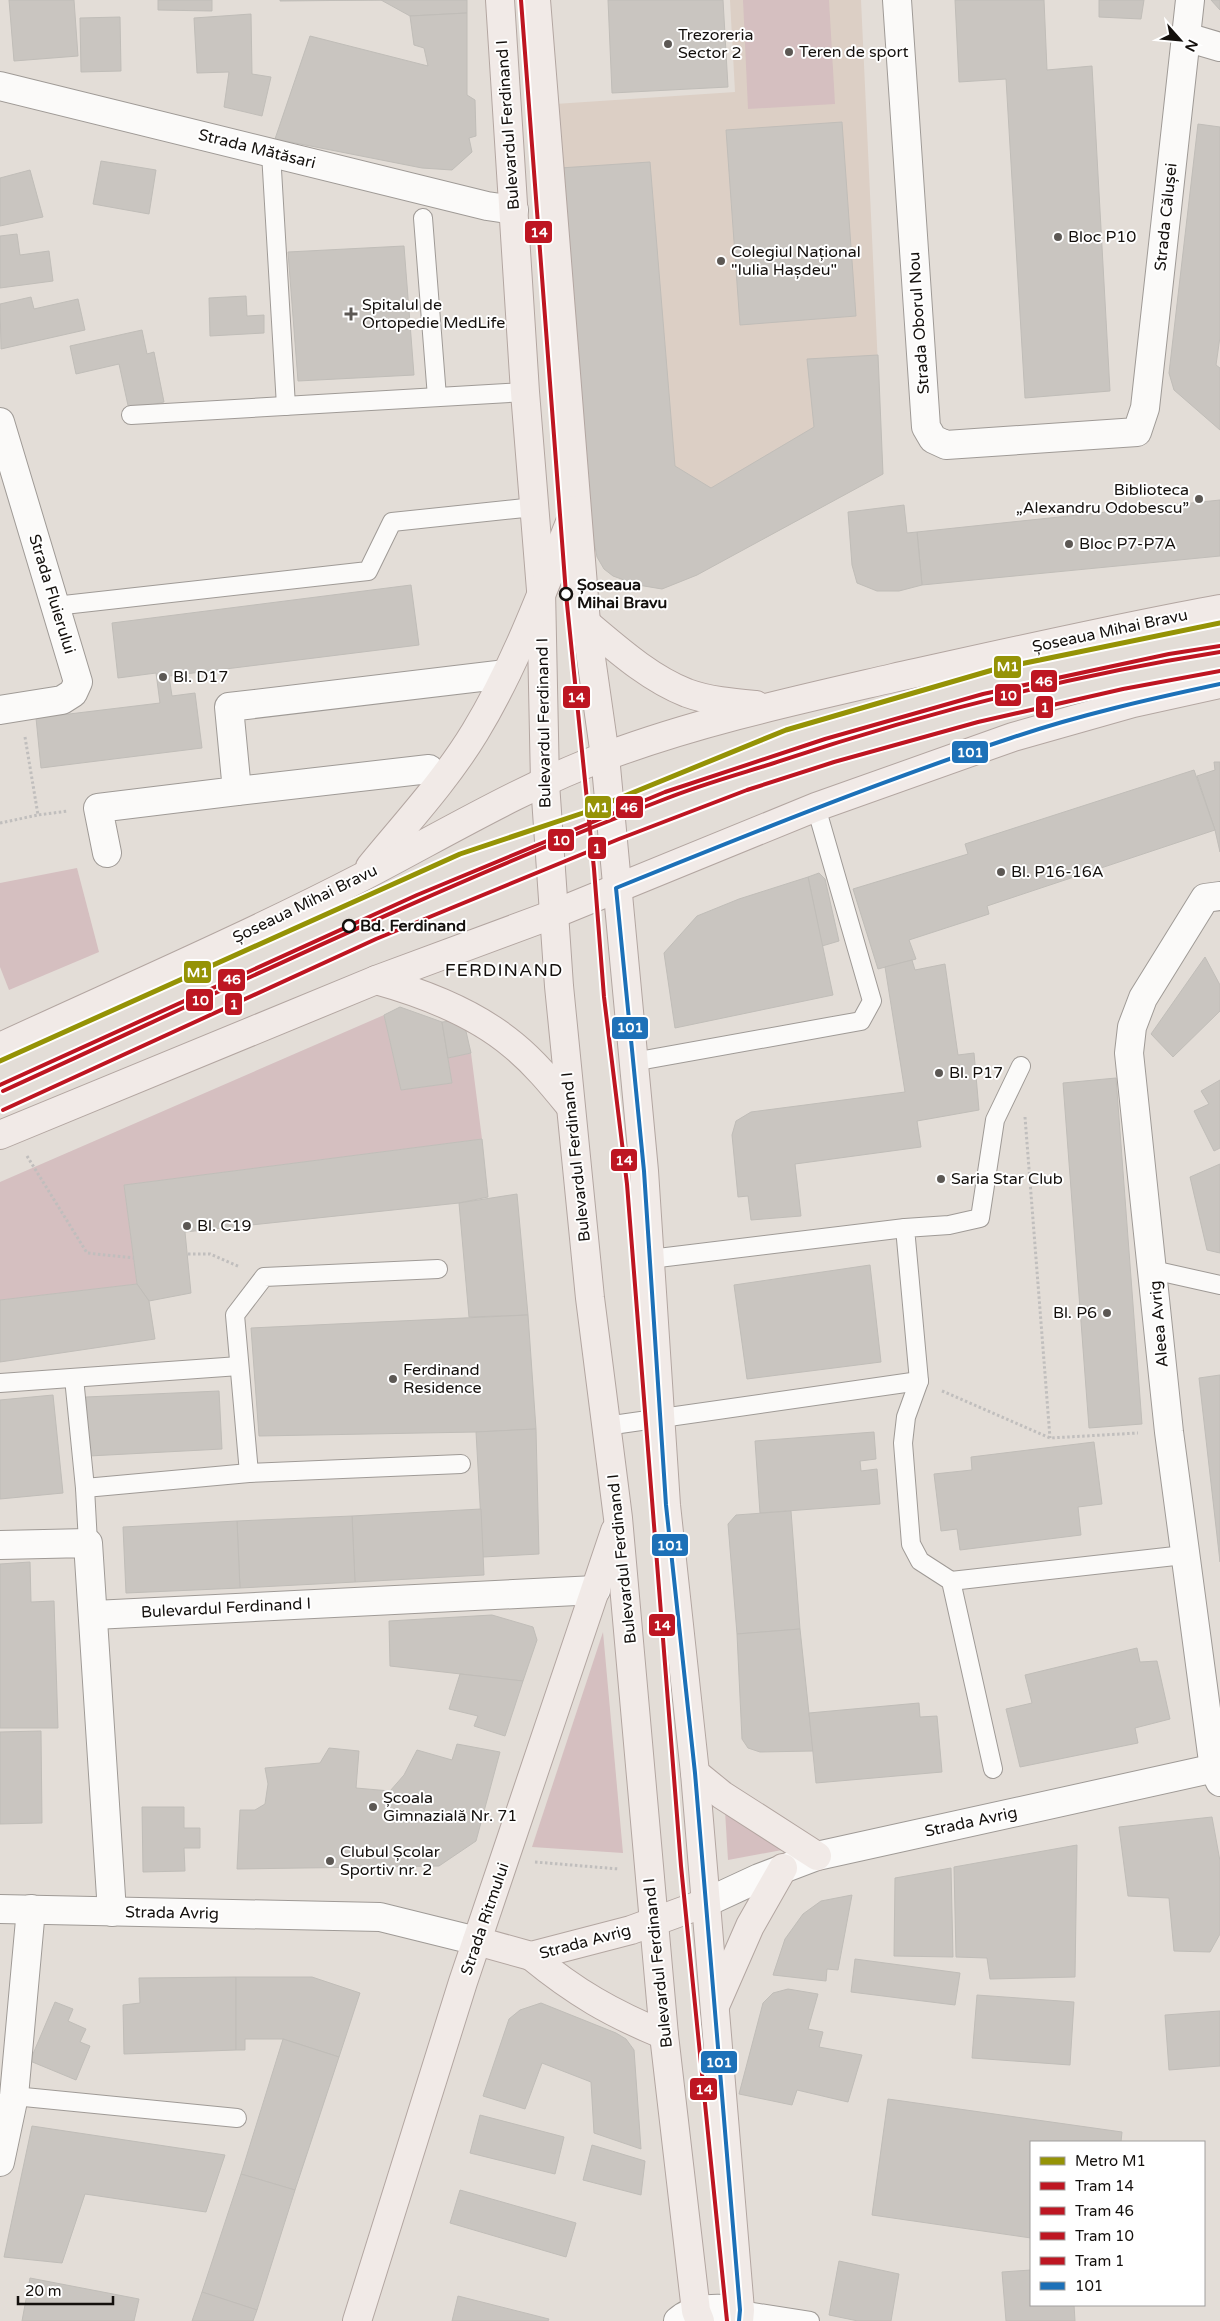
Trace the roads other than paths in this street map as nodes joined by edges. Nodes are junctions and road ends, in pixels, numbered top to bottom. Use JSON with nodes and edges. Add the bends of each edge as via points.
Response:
{"nodes":[{"id":1,"x":500,"y":0,"type":"edge"},
{"id":2,"x":536,"y":0,"type":"edge"},
{"id":3,"x":897,"y":0,"type":"edge"},
{"id":4,"x":1190,"y":0,"type":"edge"},
{"id":5,"x":1186,"y":38,"type":"junction"},
{"id":6,"x":1220,"y":47,"type":"edge"},
{"id":7,"x":0,"y":86,"type":"edge"},
{"id":8,"x":271,"y":152,"type":"junction"},
{"id":9,"x":514,"y":210,"type":"junction"},
{"id":10,"x":423,"y":218,"type":"dead end"},
{"id":11,"x":525,"y":392,"type":"junction"},
{"id":12,"x":437,"y":396,"type":"junction"},
{"id":13,"x":286,"y":406,"type":"junction"},
{"id":14,"x":131,"y":415,"type":"dead end"},
{"id":15,"x":0,"y":422,"type":"edge"},
{"id":16,"x":1137,"y":432,"type":"joint"},
{"id":17,"x":577,"y":506,"type":"junction"},
{"id":18,"x":534,"y":507,"type":"junction"},
{"id":19,"x":541,"y":590,"type":"junction"},
{"id":20,"x":55,"y":606,"type":"junction"},
{"id":21,"x":1220,"y":608,"type":"edge"},
{"id":22,"x":586,"y":623,"type":"junction"},
{"id":23,"x":506,"y":674,"type":"junction"},
{"id":24,"x":1220,"y":684,"type":"edge"},
{"id":25,"x":790,"y":702,"type":"junction"},
{"id":26,"x":10,"y":708,"type":"edge"},
{"id":27,"x":605,"y":756,"type":"junction"},
{"id":28,"x":429,"y":769,"type":"dead end"},
{"id":29,"x":545,"y":783,"type":"junction"},
{"id":30,"x":237,"y":791,"type":"junction"},
{"id":31,"x":816,"y":807,"type":"junction"},
{"id":32,"x":107,"y":853,"type":"dead end"},
{"id":33,"x":361,"y":878,"type":"junction"},
{"id":34,"x":616,"y":888,"type":"junction"},
{"id":35,"x":1212,"y":897,"type":"edge"},
{"id":36,"x":554,"y":914,"type":"junction"},
{"id":37,"x":376,"y":980,"type":"junction"},
{"id":38,"x":0,"y":1047,"type":"edge"},
{"id":39,"x":632,"y":1062,"type":"junction"},
{"id":40,"x":1021,"y":1066,"type":"dead end"},
{"id":41,"x":570,"y":1106,"type":"junction"},
{"id":42,"x":8,"y":1131,"type":"edge"},
{"id":43,"x":905,"y":1228,"type":"junction"},
{"id":44,"x":650,"y":1259,"type":"junction"},
{"id":45,"x":438,"y":1269,"type":"dead end"},
{"id":46,"x":1153,"y":1270,"type":"junction"},
{"id":47,"x":1220,"y":1285,"type":"edge"},
{"id":48,"x":239,"y":1366,"type":"junction"},
{"id":49,"x":74,"y":1378,"type":"junction"},
{"id":50,"x":919,"y":1381,"type":"junction"},
{"id":51,"x":0,"y":1383,"type":"edge"},
{"id":52,"x":660,"y":1417,"type":"junction"},
{"id":53,"x":606,"y":1426,"type":"junction"},
{"id":54,"x":461,"y":1464,"type":"dead end"},
{"id":55,"x":249,"y":1473,"type":"junction"},
{"id":56,"x":85,"y":1488,"type":"junction"},
{"id":57,"x":618,"y":1518,"type":"junction"},
{"id":58,"x":88,"y":1543,"type":"junction"},
{"id":59,"x":0,"y":1545,"type":"edge"},
{"id":60,"x":1184,"y":1555,"type":"junction"},
{"id":61,"x":951,"y":1581,"type":"junction"},
{"id":62,"x":596,"y":1590,"type":"junction"},
{"id":63,"x":94,"y":1615,"type":"junction"},
{"id":64,"x":993,"y":1769,"type":"dead end"},
{"id":65,"x":1218,"y":1772,"type":"edge"},
{"id":66,"x":694,"y":1773,"type":"junction"},
{"id":67,"x":817,"y":1856,"type":"junction"},
{"id":68,"x":783,"y":1868,"type":"junction"},
{"id":69,"x":705,"y":1903,"type":"junction"},
{"id":70,"x":0,"y":1909,"type":"edge"},
{"id":71,"x":32,"y":1909,"type":"junction"},
{"id":72,"x":112,"y":1912,"type":"junction"},
{"id":73,"x":655,"y":1922,"type":"junction"},
{"id":74,"x":477,"y":1941,"type":"junction"},
{"id":75,"x":531,"y":1956,"type":"junction"},
{"id":76,"x":714,"y":2010,"type":"junction"},
{"id":77,"x":664,"y":2035,"type":"junction"},
{"id":78,"x":14,"y":2096,"type":"junction"},
{"id":79,"x":237,"y":2118,"type":"dead end"},
{"id":80,"x":0,"y":2162,"type":"edge"},
{"id":81,"x":740,"y":2315,"type":"edge"},
{"id":82,"x":691,"y":2318,"type":"edge"},
{"id":83,"x":357,"y":2321,"type":"edge"},
{"id":84,"x":810,"y":2321,"type":"edge"}],
"edges":[{"from":1,"to":9,"type":"main road","name":"Bulevardul Ferdinand I"},
{"from":2,"to":17,"type":"main road"},
{"from":3,"to":16,"type":"street","name":"Strada Oborul Nou","via":[[926,427],[933,439],[946,445]]},
{"from":4,"to":5,"type":"street","name":"Strada Călușei"},
{"from":5,"to":6,"type":"street"},
{"from":5,"to":16,"type":"street","name":"Strada Călușei","via":[[1144,408]]},
{"from":7,"to":8,"type":"street","name":"Strada Mătăsari"},
{"from":8,"to":9,"type":"street","name":"Strada Mătăsari"},
{"from":8,"to":13,"type":"lane"},
{"from":9,"to":11,"type":"main road","name":"Bulevardul Ferdinand I"},
{"from":10,"to":12,"type":"lane"},
{"from":11,"to":12,"type":"lane"},
{"from":11,"to":18,"type":"main road","name":"Bulevardul Ferdinand I"},
{"from":12,"to":13,"type":"lane"},
{"from":13,"to":14,"type":"lane"},
{"from":15,"to":20,"type":"street","name":"Strada Fluierului"},
{"from":17,"to":19,"type":"main road"},
{"from":17,"to":22,"type":"main road"},
{"from":18,"to":19,"type":"main road","name":"Bulevardul Ferdinand I"},
{"from":18,"to":20,"type":"lane","via":[[392,522],[368,571]]},
{"from":19,"to":23,"type":"main road"},
{"from":19,"to":29,"type":"main road","name":"Bulevardul Ferdinand I"},
{"from":20,"to":26,"type":"street","name":"Strada Fluierului","via":[[78,682],[72,694],[62,700]]},
{"from":21,"to":25,"type":"main road","name":"Șoseaua Mihai Bravu","via":[[1107,630]]},
{"from":22,"to":25,"type":"main road","via":[[658,679],[688,693],[730,703]]},
{"from":22,"to":27,"type":"main road"},
{"from":23,"to":30,"type":"street","via":[[229,707]]},
{"from":23,"to":33,"type":"main road","via":[[475,732],[449,770]]},
{"from":24,"to":31,"type":"main road","via":[[1133,703],[1013,737]]},
{"from":25,"to":27,"type":"main road","name":"Șoseaua Mihai Bravu","via":[[656,738]]},
{"from":27,"to":29,"type":"main road","name":"Șoseaua Mihai Bravu"},
{"from":27,"to":34,"type":"main road"},
{"from":28,"to":30,"type":"street"},
{"from":29,"to":33,"type":"main road","name":"Șoseaua Mihai Bravu","via":[[501,802]]},
{"from":29,"to":36,"type":"main road","name":"Bulevardul Ferdinand I"},
{"from":30,"to":32,"type":"street","via":[[98,808]]},
{"from":31,"to":34,"type":"main road"},
{"from":31,"to":39,"type":"lane","via":[[872,1000],[861,1021]]},
{"from":33,"to":38,"type":"main road","name":"Șoseaua Mihai Bravu"},
{"from":34,"to":36,"type":"main road"},
{"from":34,"to":39,"type":"main road"},
{"from":35,"to":46,"type":"street","name":"Aleea Avrig","via":[[1143,998],[1132,1027],[1129,1053]]},
{"from":36,"to":37,"type":"main road"},
{"from":36,"to":41,"type":"main road","name":"Bulevardul Ferdinand I"},
{"from":37,"to":41,"type":"main road","via":[[440,1002],[480,1023],[512,1044],[540,1070]]},
{"from":37,"to":42,"type":"main road"},
{"from":39,"to":44,"type":"main road"},
{"from":40,"to":43,"type":"lane","via":[[995,1120],[980,1218],[949,1225]]},
{"from":41,"to":53,"type":"main road","name":"Bulevardul Ferdinand I"},
{"from":43,"to":44,"type":"lane"},
{"from":43,"to":50,"type":"lane"},
{"from":44,"to":52,"type":"main road"},
{"from":45,"to":48,"type":"lane","via":[[264,1277],[235,1315]]},
{"from":46,"to":47,"type":"lane"},
{"from":46,"to":60,"type":"street","name":"Aleea Avrig"},
{"from":48,"to":49,"type":"lane"},
{"from":48,"to":55,"type":"lane"},
{"from":49,"to":51,"type":"lane"},
{"from":49,"to":56,"type":"lane"},
{"from":50,"to":52,"type":"lane"},
{"from":50,"to":61,"type":"lane","via":[[906,1417],[903,1443],[911,1544],[920,1561]]},
{"from":52,"to":53,"type":"lane"},
{"from":52,"to":66,"type":"main road"},
{"from":53,"to":57,"type":"main road","name":"Bulevardul Ferdinand I"},
{"from":54,"to":55,"type":"lane"},
{"from":55,"to":56,"type":"lane"},
{"from":56,"to":58,"type":"lane"},
{"from":57,"to":62,"type":"main road","name":"Strada Ritmului"},
{"from":57,"to":73,"type":"main road","name":"Bulevardul Ferdinand I"},
{"from":58,"to":59,"type":"street"},
{"from":58,"to":63,"type":"street","name":"Strada Avrig"},
{"from":60,"to":61,"type":"lane"},
{"from":60,"to":65,"type":"street","name":"Aleea Avrig"},
{"from":61,"to":64,"type":"lane"},
{"from":62,"to":63,"type":"street","name":"Bulevardul Ferdinand I"},
{"from":62,"to":74,"type":"main road","name":"Strada Ritmului"},
{"from":63,"to":72,"type":"street","name":"Strada Avrig"},
{"from":65,"to":67,"type":"street","name":"Strada Avrig"},
{"from":66,"to":67,"type":"main road"},
{"from":66,"to":69,"type":"main road"},
{"from":67,"to":68,"type":"street","name":"Strada Avrig"},
{"from":68,"to":69,"type":"street","name":"Strada Avrig"},
{"from":68,"to":76,"type":"main road","via":[[750,1926]]},
{"from":69,"to":73,"type":"main road","name":"Strada Avrig"},
{"from":69,"to":76,"type":"main road"},
{"from":70,"to":71,"type":"street","name":"Strada Avrig"},
{"from":71,"to":72,"type":"street","name":"Strada Avrig"},
{"from":71,"to":78,"type":"street"},
{"from":72,"to":74,"type":"street","name":"Strada Avrig","via":[[380,1918]]},
{"from":73,"to":75,"type":"main road","name":"Strada Avrig"},
{"from":73,"to":77,"type":"main road","name":"Bulevardul Ferdinand I"},
{"from":74,"to":75,"type":"main road","name":"Strada Avrig"},
{"from":74,"to":83,"type":"main road","name":"Strada Ritmului"},
{"from":75,"to":77,"type":"main road","via":[[566,1985],[604,2008]]},
{"from":76,"to":81,"type":"main road"},
{"from":77,"to":82,"type":"main road","name":"Bulevardul Ferdinand I"},
{"from":78,"to":79,"type":"lane"},
{"from":78,"to":80,"type":"street"},
{"from":81,"to":82,"type":"street","name":"Bulevardul Ferdinand I"},
{"from":81,"to":84,"type":"lane"}]}
